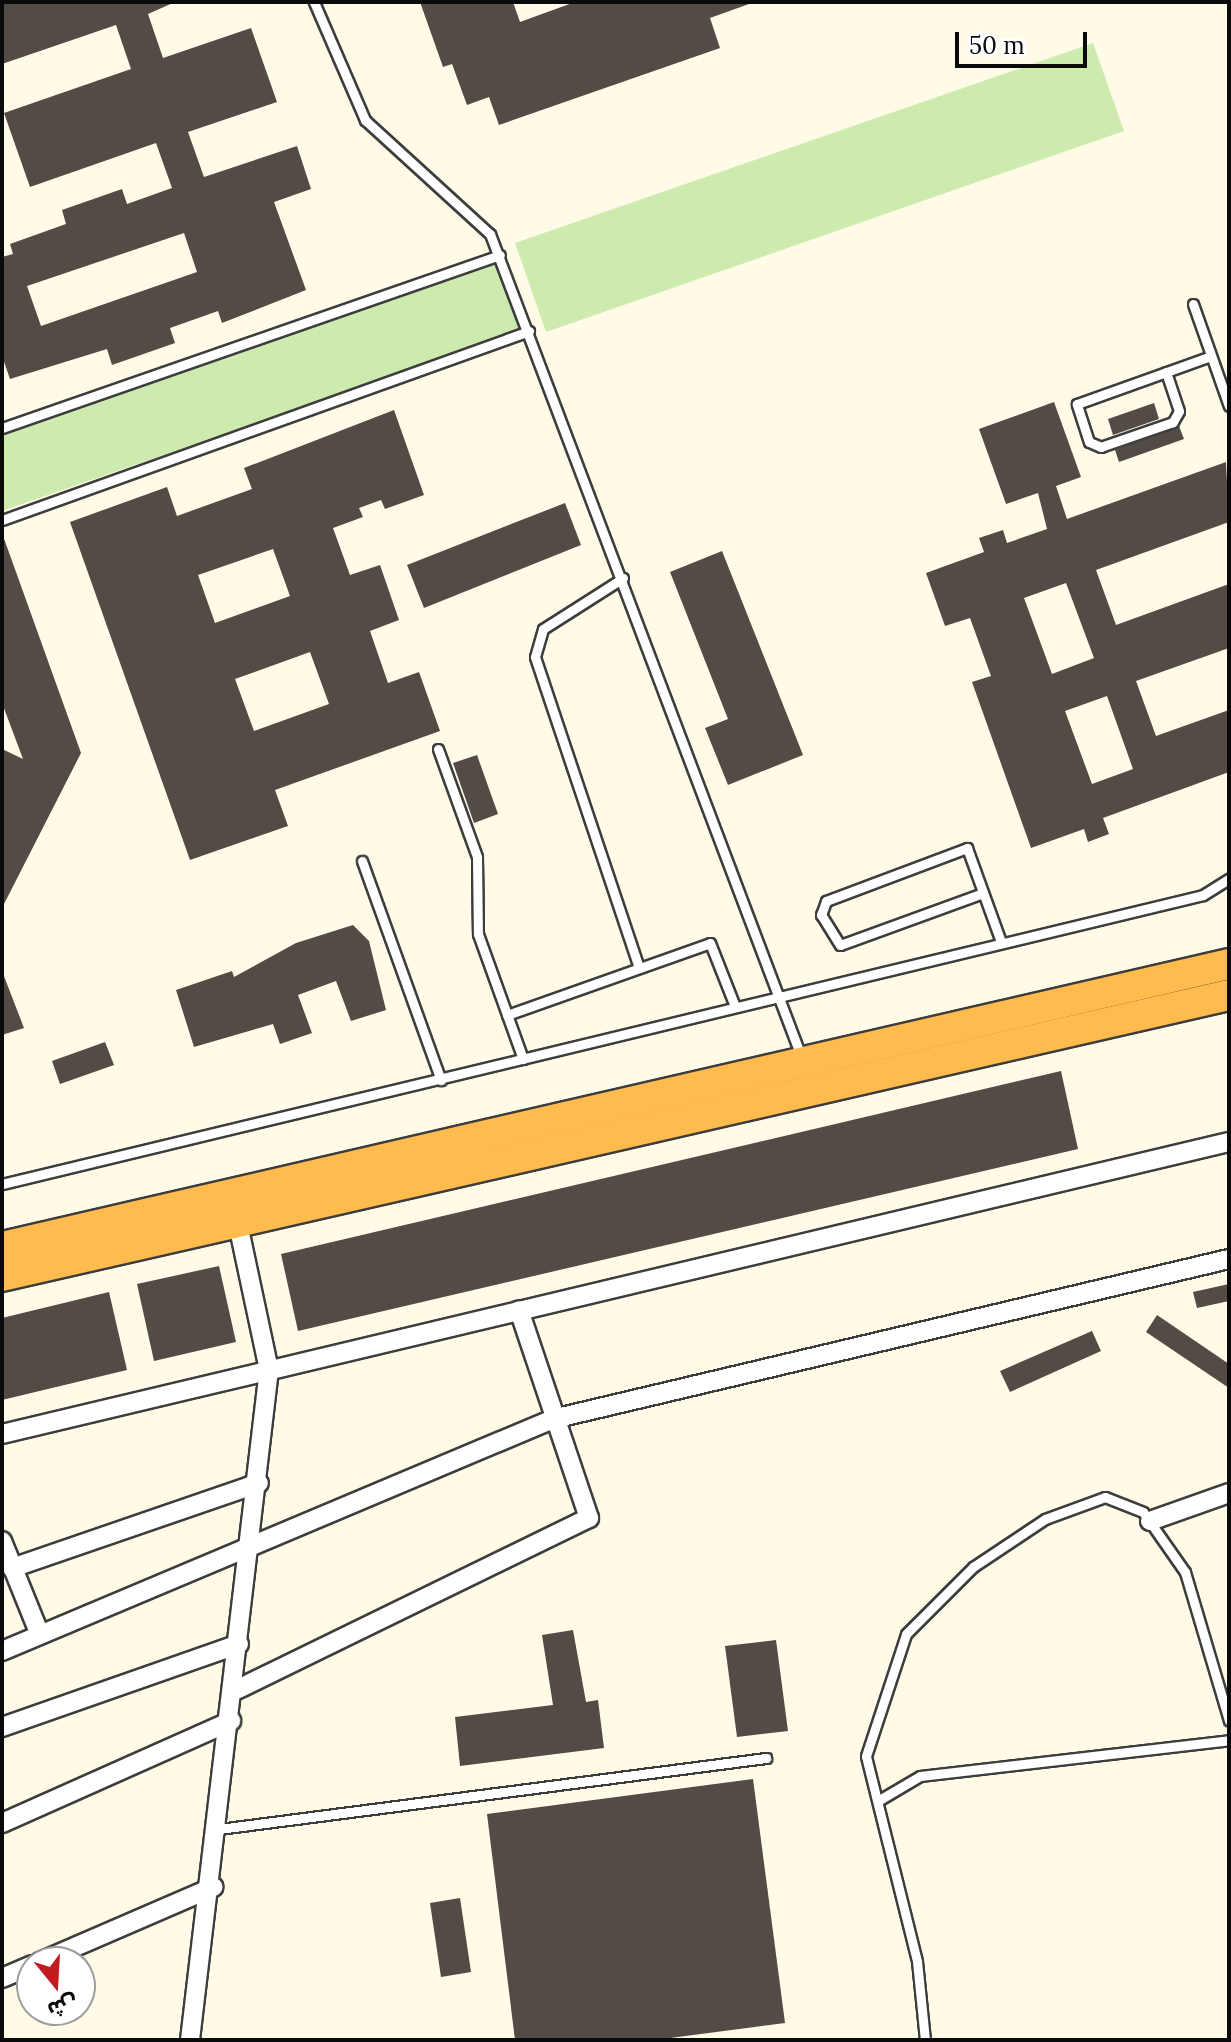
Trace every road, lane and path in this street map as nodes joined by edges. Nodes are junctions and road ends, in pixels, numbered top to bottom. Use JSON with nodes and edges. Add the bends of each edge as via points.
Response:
{"nodes":[{"id":1,"x":314,"y":2,"type":"edge"},
{"id":2,"x":500,"y":255,"type":"junction"},
{"id":3,"x":1193,"y":304,"type":"dead end"},
{"id":4,"x":529,"y":331,"type":"junction"},
{"id":5,"x":1211,"y":356,"type":"junction"},
{"id":6,"x":1166,"y":372,"type":"junction"},
{"id":7,"x":1229,"y":406,"type":"edge"},
{"id":8,"x":2,"y":428,"type":"edge"},
{"id":9,"x":2,"y":520,"type":"edge"},
{"id":10,"x":623,"y":578,"type":"junction"},
{"id":11,"x":438,"y":749,"type":"dead end"},
{"id":12,"x":362,"y":861,"type":"dead end"},
{"id":13,"x":1229,"y":879,"type":"edge"},
{"id":14,"x":983,"y":893,"type":"junction"},
{"id":15,"x":1001,"y":942,"type":"junction"},
{"id":16,"x":1229,"y":964,"type":"edge"},
{"id":17,"x":639,"y":968,"type":"junction"},
{"id":18,"x":782,"y":994,"type":"junction"},
{"id":19,"x":1229,"y":995,"type":"edge"},
{"id":20,"x":734,"y":1004,"type":"junction"},
{"id":21,"x":507,"y":1015,"type":"junction"},
{"id":22,"x":523,"y":1059,"type":"junction"},
{"id":23,"x":803,"y":1062,"type":"junction"},
{"id":24,"x":441,"y":1080,"type":"junction"},
{"id":25,"x":1229,"y":1142,"type":"edge"},
{"id":26,"x":2,"y":1184,"type":"edge"},
{"id":27,"x":237,"y":1220,"type":"junction"},
{"id":28,"x":2,"y":1247,"type":"edge"},
{"id":29,"x":1229,"y":1259,"type":"edge"},
{"id":30,"x":2,"y":1276,"type":"edge"},
{"id":31,"x":519,"y":1310,"type":"junction"},
{"id":32,"x":269,"y":1370,"type":"junction"},
{"id":33,"x":553,"y":1419,"type":"junction"},
{"id":34,"x":2,"y":1434,"type":"edge"},
{"id":35,"x":259,"y":1483,"type":"junction"},
{"id":36,"x":1229,"y":1493,"type":"edge"},
{"id":37,"x":1150,"y":1521,"type":"junction"},
{"id":38,"x":2,"y":1541,"type":"edge"},
{"id":39,"x":251,"y":1542,"type":"junction"},
{"id":40,"x":12,"y":1568,"type":"junction"},
{"id":41,"x":40,"y":1635,"type":"junction"},
{"id":42,"x":239,"y":1644,"type":"junction"},
{"id":43,"x":2,"y":1651,"type":"edge"},
{"id":44,"x":234,"y":1691,"type":"junction"},
{"id":45,"x":231,"y":1721,"type":"junction"},
{"id":46,"x":1229,"y":1721,"type":"edge"},
{"id":47,"x":2,"y":1727,"type":"edge"},
{"id":48,"x":1229,"y":1740,"type":"edge"},
{"id":49,"x":766,"y":1758,"type":"dead end"},
{"id":50,"x":881,"y":1799,"type":"junction"},
{"id":51,"x":2,"y":1823,"type":"edge"},
{"id":52,"x":219,"y":1829,"type":"junction"},
{"id":53,"x":213,"y":1887,"type":"junction"},
{"id":54,"x":77,"y":1946,"type":"edge"},
{"id":55,"x":190,"y":2040,"type":"edge"},
{"id":56,"x":925,"y":2040,"type":"edge"}],
"edges":[{"from":1,"to":2,"type":"lane","via":[[365,120],[475,213]]},
{"from":2,"to":4,"type":"lane"},
{"from":2,"to":8,"type":"lane"},
{"from":3,"to":5,"type":"lane"},
{"from":4,"to":9,"type":"lane"},
{"from":4,"to":10,"type":"lane"},
{"from":5,"to":6,"type":"lane"},
{"from":5,"to":7,"type":"lane"},
{"from":6,"to":6,"type":"lane","via":[[1077,404],[1089,442],[1101,447],[1173,422],[1179,411]]},
{"from":10,"to":17,"type":"lane","via":[[543,629],[535,657]]},
{"from":10,"to":18,"type":"lane"},
{"from":11,"to":21,"type":"lane","via":[[477,857],[478,934]]},
{"from":12,"to":24,"type":"lane"},
{"from":13,"to":15,"type":"lane","via":[[1203,895]]},
{"from":14,"to":14,"type":"lane","via":[[967,848],[826,901],[821,915],[840,945]]},
{"from":14,"to":15,"type":"lane"},
{"from":15,"to":18,"type":"lane"},
{"from":16,"to":23,"type":"highway"},
{"from":17,"to":20,"type":"lane","via":[[710,943]]},
{"from":17,"to":21,"type":"lane"},
{"from":18,"to":20,"type":"lane"},
{"from":18,"to":23,"type":"lane"},
{"from":19,"to":27,"type":"highway"},
{"from":20,"to":22,"type":"lane"},
{"from":21,"to":22,"type":"lane"},
{"from":22,"to":24,"type":"lane"},
{"from":23,"to":28,"type":"highway"},
{"from":24,"to":26,"type":"lane"},
{"from":25,"to":31,"type":"street"},
{"from":27,"to":30,"type":"highway"},
{"from":27,"to":32,"type":"street"},
{"from":29,"to":33,"type":"street"},
{"from":31,"to":32,"type":"street"},
{"from":31,"to":33,"type":"street"},
{"from":32,"to":34,"type":"street"},
{"from":32,"to":35,"type":"street"},
{"from":33,"to":39,"type":"street"},
{"from":33,"to":44,"type":"street","via":[[589,1518]]},
{"from":35,"to":39,"type":"street"},
{"from":35,"to":40,"type":"street"},
{"from":36,"to":37,"type":"street"},
{"from":37,"to":46,"type":"lane","via":[[1185,1572]]},
{"from":37,"to":50,"type":"lane","via":[[1105,1497],[1045,1519],[973,1567],[906,1634],[866,1756]]},
{"from":38,"to":40,"type":"street"},
{"from":39,"to":41,"type":"street"},
{"from":39,"to":42,"type":"street"},
{"from":40,"to":41,"type":"street"},
{"from":41,"to":43,"type":"street"},
{"from":42,"to":44,"type":"street"},
{"from":42,"to":47,"type":"street"},
{"from":44,"to":45,"type":"street"},
{"from":45,"to":51,"type":"street"},
{"from":45,"to":52,"type":"street"},
{"from":48,"to":50,"type":"lane","via":[[920,1776]]},
{"from":49,"to":52,"type":"lane"},
{"from":50,"to":56,"type":"lane","via":[[917,1961]]},
{"from":52,"to":53,"type":"street"},
{"from":53,"to":54,"type":"street"},
{"from":53,"to":55,"type":"street"}]}
